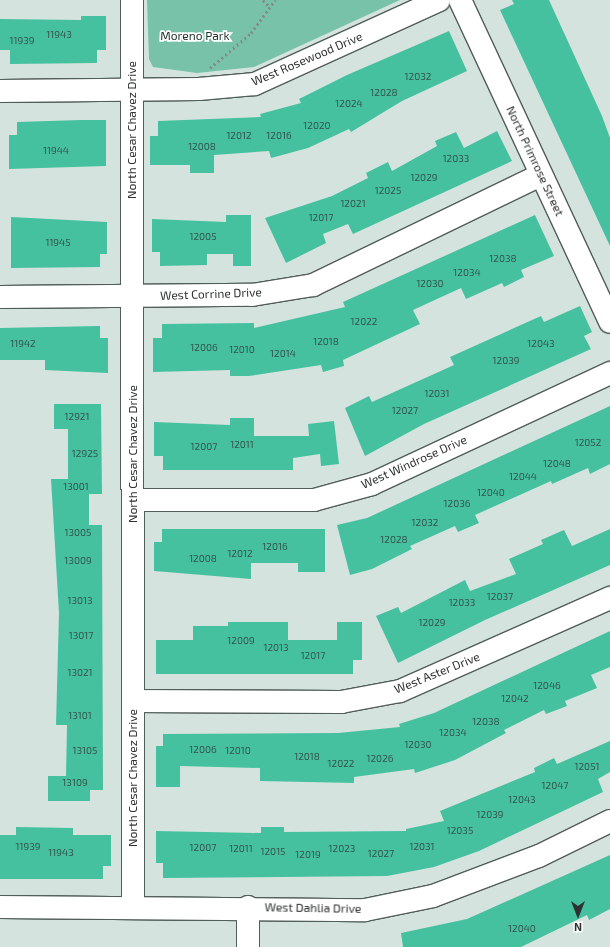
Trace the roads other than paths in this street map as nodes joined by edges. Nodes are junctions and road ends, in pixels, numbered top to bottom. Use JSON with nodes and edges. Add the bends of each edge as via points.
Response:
{"nodes":[{"id":1,"x":132,"y":0,"type":"edge"},
{"id":2,"x":439,"y":0,"type":"edge"},
{"id":3,"x":460,"y":0,"type":"edge"},
{"id":4,"x":132,"y":89,"type":"junction"},
{"id":5,"x":0,"y":90,"type":"edge"},
{"id":6,"x":541,"y":175,"type":"junction"},
{"id":7,"x":132,"y":296,"type":"junction"},
{"id":8,"x":0,"y":297,"type":"edge"},
{"id":9,"x":610,"y":322,"type":"edge"},
{"id":10,"x":610,"y":373,"type":"edge"},
{"id":11,"x":133,"y":500,"type":"junction"},
{"id":12,"x":610,"y":598,"type":"edge"},
{"id":13,"x":133,"y":701,"type":"junction"},
{"id":14,"x":610,"y":820,"type":"edge"},
{"id":15,"x":0,"y":907,"type":"edge"},
{"id":16,"x":248,"y":907,"type":"junction"},
{"id":17,"x":133,"y":908,"type":"junction"},
{"id":18,"x":248,"y":947,"type":"edge"}],
"edges":[{"from":1,"to":4,"type":"street","name":"North Cesar Chavez Drive"},
{"from":2,"to":4,"type":"street","name":"West Rosewood Drive","via":[[255,84]]},
{"from":3,"to":6,"type":"street","name":"North Primrose Street"},
{"from":4,"to":5,"type":"street","name":"West Rosewood Drive"},
{"from":4,"to":7,"type":"street","name":"North Cesar Chavez Drive"},
{"from":6,"to":7,"type":"street","name":"West Corrine Drive","via":[[313,285],[252,295]]},
{"from":6,"to":9,"type":"street","name":"North Primrose Street"},
{"from":7,"to":8,"type":"street","name":"West Corrine Drive"},
{"from":7,"to":11,"type":"street","name":"North Cesar Chavez Drive"},
{"from":10,"to":11,"type":"street","name":"West Windrose Drive","via":[[372,484],[314,500]]},
{"from":11,"to":13,"type":"street","name":"North Cesar Chavez Drive"},
{"from":12,"to":13,"type":"street","name":"West Aster Drive","via":[[400,691],[341,702]]},
{"from":13,"to":17,"type":"street","name":"North Cesar Chavez Drive"},
{"from":14,"to":16,"type":"street","name":"West Dahlia Drive","via":[[539,856],[433,896],[365,910]]},
{"from":15,"to":17,"type":"street","name":"West Dahlia Drive"},
{"from":16,"to":17,"type":"street","name":"West Dahlia Drive"},
{"from":16,"to":18,"type":"street"}]}
